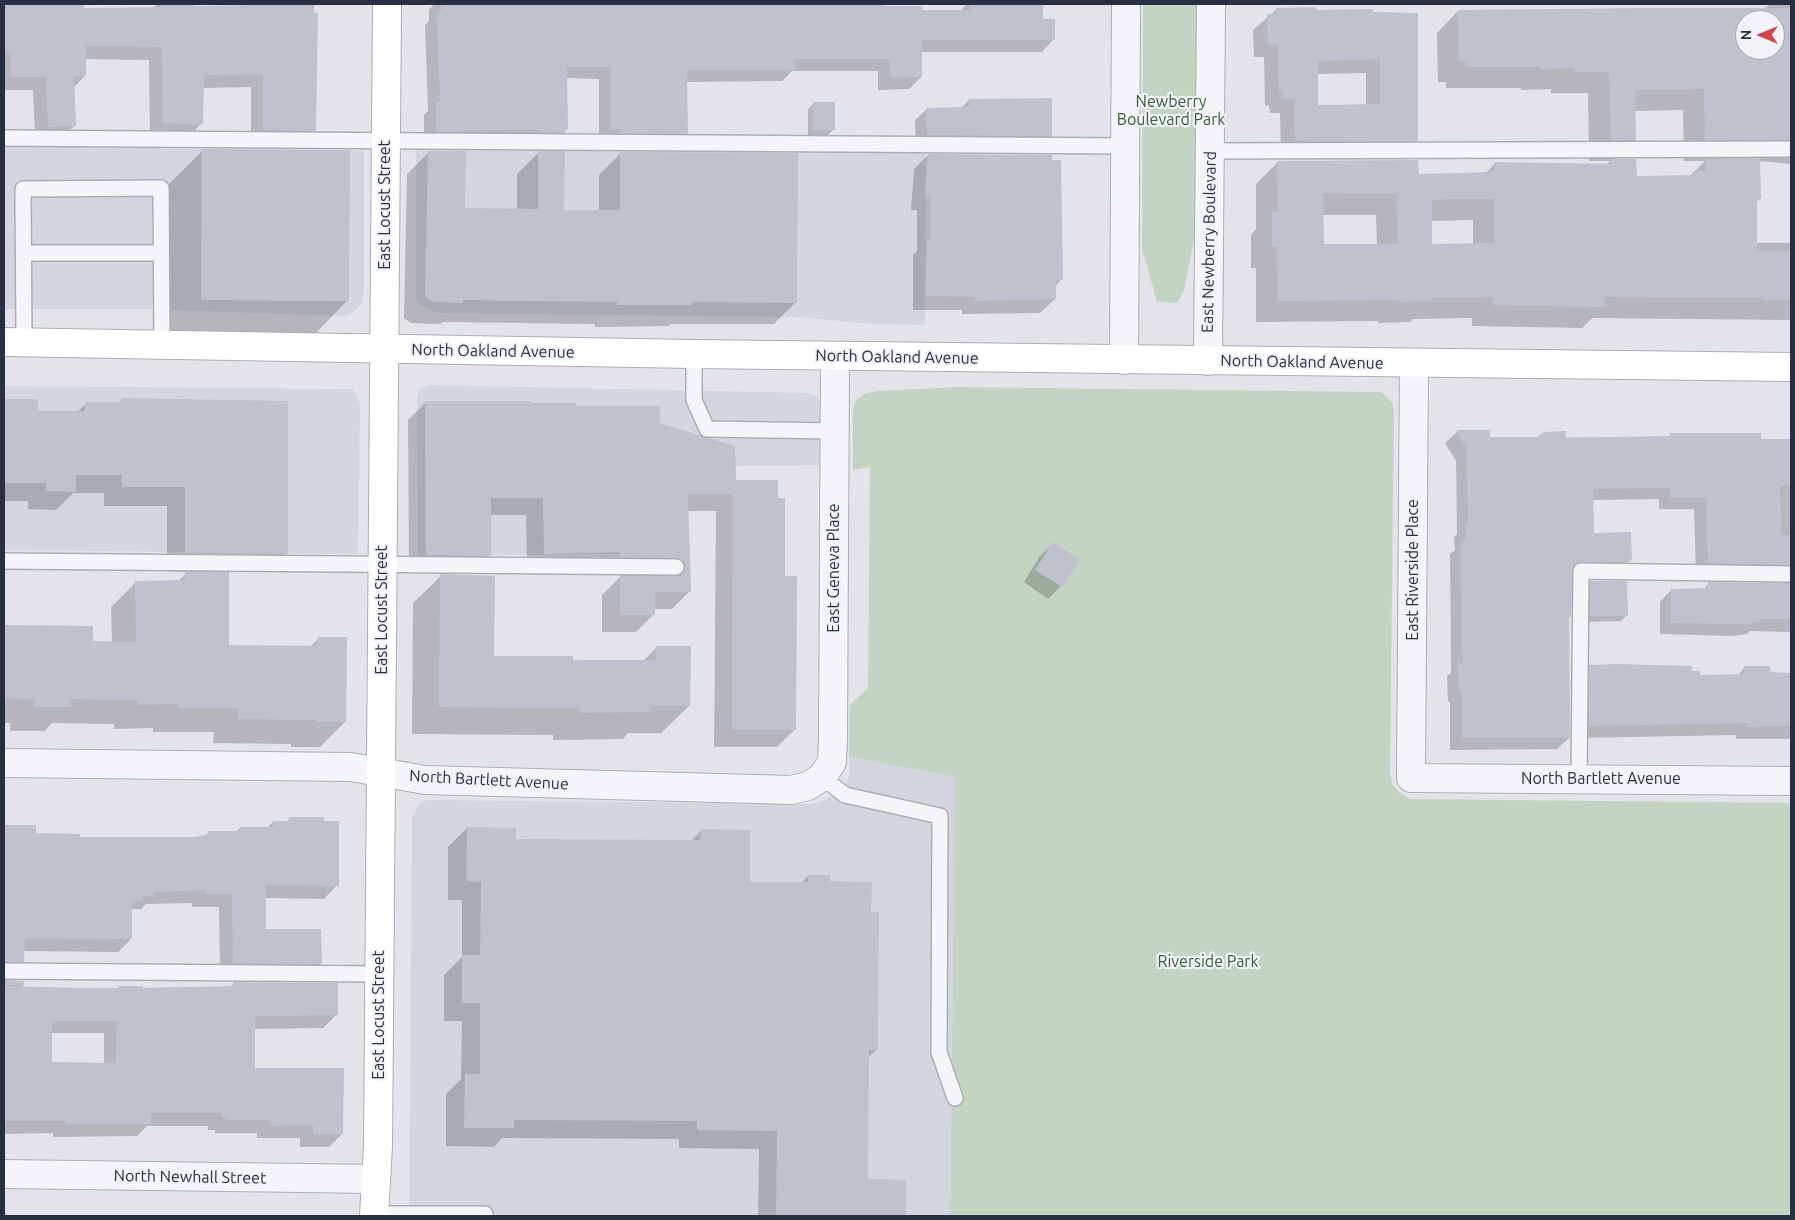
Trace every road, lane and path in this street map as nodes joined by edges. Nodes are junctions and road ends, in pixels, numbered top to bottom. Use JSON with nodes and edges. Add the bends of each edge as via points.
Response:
{"nodes":[{"id":1,"x":387,"y":4,"type":"edge"},
{"id":2,"x":1126,"y":4,"type":"edge"},
{"id":3,"x":1211,"y":4,"type":"edge"},
{"id":4,"x":4,"y":138,"type":"edge"},
{"id":5,"x":386,"y":142,"type":"junction"},
{"id":6,"x":1125,"y":146,"type":"junction"},
{"id":7,"x":1791,"y":149,"type":"edge"},
{"id":8,"x":1210,"y":151,"type":"junction"},
{"id":9,"x":161,"y":253,"type":"junction"},
{"id":10,"x":24,"y":254,"type":"junction"},
{"id":11,"x":14,"y":342,"type":"edge"},
{"id":12,"x":162,"y":345,"type":"junction"},
{"id":13,"x":384,"y":350,"type":"junction"},
{"id":14,"x":694,"y":354,"type":"junction"},
{"id":15,"x":835,"y":356,"type":"junction"},
{"id":16,"x":1124,"y":360,"type":"junction"},
{"id":17,"x":1208,"y":361,"type":"junction"},
{"id":18,"x":1414,"y":363,"type":"junction"},
{"id":19,"x":1791,"y":367,"type":"edge"},
{"id":20,"x":835,"y":432,"type":"junction"},
{"id":21,"x":4,"y":561,"type":"edge"},
{"id":22,"x":382,"y":564,"type":"junction"},
{"id":23,"x":676,"y":568,"type":"dead end"},
{"id":24,"x":1791,"y":574,"type":"edge"},
{"id":25,"x":4,"y":763,"type":"edge"},
{"id":26,"x":380,"y":772,"type":"junction"},
{"id":27,"x":822,"y":777,"type":"junction"},
{"id":28,"x":1411,"y":778,"type":"joint"},
{"id":29,"x":1579,"y":779,"type":"junction"},
{"id":30,"x":1791,"y":780,"type":"edge"},
{"id":31,"x":4,"y":971,"type":"edge"},
{"id":32,"x":379,"y":974,"type":"junction"},
{"id":33,"x":955,"y":1098,"type":"dead end"},
{"id":34,"x":4,"y":1174,"type":"edge"},
{"id":35,"x":376,"y":1179,"type":"junction"},
{"id":36,"x":485,"y":1214,"type":"dead end"},
{"id":37,"x":374,"y":1215,"type":"edge"}],
"edges":[{"from":1,"to":5,"type":"main road","name":"East Locust Street"},
{"from":2,"to":6,"type":"street"},
{"from":3,"to":8,"type":"street","name":"East Newberry Boulevard"},
{"from":4,"to":5,"type":"lane"},
{"from":5,"to":6,"type":"lane"},
{"from":5,"to":13,"type":"main road","name":"East Locust Street"},
{"from":6,"to":16,"type":"street"},
{"from":7,"to":8,"type":"lane"},
{"from":8,"to":17,"type":"street","name":"East Newberry Boulevard"},
{"from":9,"to":10,"type":"lane"},
{"from":9,"to":10,"type":"lane","via":[[161,188],[23,189]]},
{"from":9,"to":12,"type":"lane"},
{"from":10,"to":11,"type":"lane"},
{"from":11,"to":12,"type":"main road","name":"North Oakland Avenue"},
{"from":12,"to":13,"type":"main road","name":"North Oakland Avenue"},
{"from":13,"to":14,"type":"main road","name":"North Oakland Avenue"},
{"from":13,"to":22,"type":"main road","name":"East Locust Street"},
{"from":14,"to":15,"type":"main road","name":"North Oakland Avenue"},
{"from":14,"to":20,"type":"lane","via":[[694,400],[707,429]]},
{"from":15,"to":16,"type":"main road","name":"North Oakland Avenue"},
{"from":15,"to":20,"type":"street","name":"East Geneva Place"},
{"from":16,"to":17,"type":"main road","name":"North Oakland Avenue"},
{"from":17,"to":18,"type":"main road","name":"North Oakland Avenue"},
{"from":18,"to":19,"type":"main road","name":"North Oakland Avenue"},
{"from":18,"to":28,"type":"street","name":"East Riverside Place"},
{"from":20,"to":27,"type":"street","name":"East Geneva Place","via":[[834,739],[832,762]]},
{"from":21,"to":22,"type":"lane"},
{"from":22,"to":23,"type":"lane"},
{"from":22,"to":26,"type":"main road","name":"East Locust Street"},
{"from":24,"to":29,"type":"lane","via":[[1581,571]]},
{"from":25,"to":26,"type":"street","name":"North Bartlett Avenue","via":[[350,767]]},
{"from":26,"to":27,"type":"street","name":"North Bartlett Avenue","via":[[425,780],[791,790],[808,786]]},
{"from":26,"to":32,"type":"main road","name":"East Locust Street"},
{"from":27,"to":33,"type":"lane","via":[[846,795],[940,816],[939,1052]]},
{"from":28,"to":29,"type":"street","name":"North Bartlett Avenue"},
{"from":29,"to":30,"type":"street","name":"North Bartlett Avenue"},
{"from":31,"to":32,"type":"lane"},
{"from":32,"to":35,"type":"main road","name":"East Locust Street"},
{"from":34,"to":35,"type":"street","name":"North Newhall Street"},
{"from":35,"to":37,"type":"main road","name":"East Locust Street"},
{"from":36,"to":37,"type":"lane"}]}
